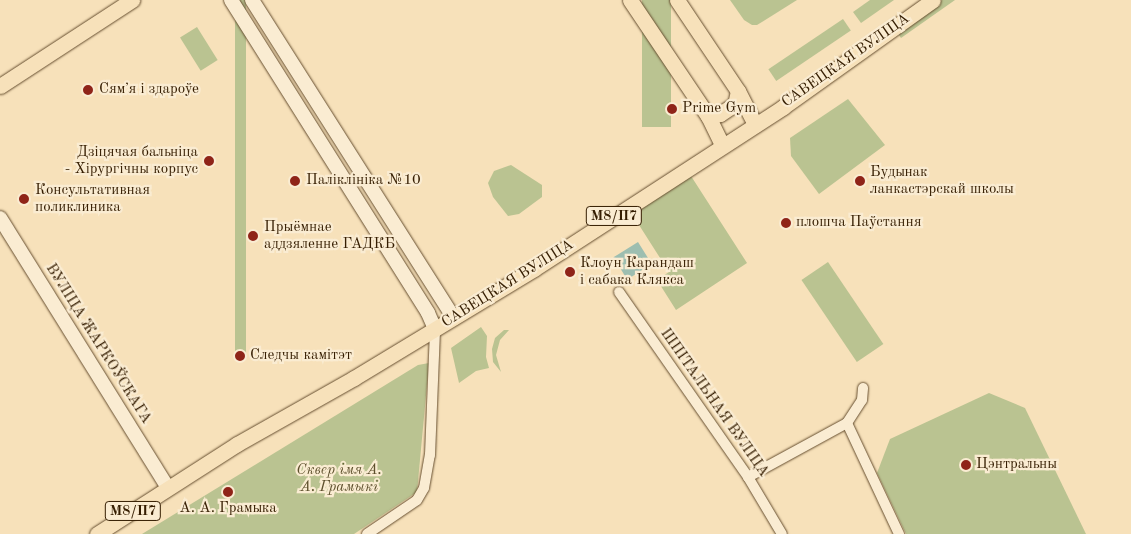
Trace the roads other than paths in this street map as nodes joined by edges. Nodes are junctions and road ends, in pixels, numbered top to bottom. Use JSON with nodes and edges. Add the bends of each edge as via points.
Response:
{"nodes":[{"id":1,"x":132,"y":0,"type":"edge"},
{"id":2,"x":231,"y":0,"type":"edge"},
{"id":3,"x":252,"y":0,"type":"edge"},
{"id":4,"x":630,"y":0,"type":"edge"},
{"id":5,"x":677,"y":0,"type":"edge"},
{"id":6,"x":932,"y":0,"type":"edge"},
{"id":7,"x":0,"y":86,"type":"edge"},
{"id":8,"x":738,"y":91,"type":"junction"},
{"id":9,"x":317,"y":101,"type":"junction"},
{"id":10,"x":301,"y":112,"type":"junction"},
{"id":11,"x":708,"y":116,"type":"junction"},
{"id":12,"x":755,"y":125,"type":"junction"},
{"id":13,"x":722,"y":145,"type":"junction"},
{"id":14,"x":0,"y":218,"type":"edge"},
{"id":15,"x":619,"y":292,"type":"dead end"},
{"id":16,"x":440,"y":295,"type":"junction"},
{"id":17,"x":424,"y":305,"type":"junction"},
{"id":18,"x":454,"y":318,"type":"junction"},
{"id":19,"x":435,"y":329,"type":"junction"},
{"id":20,"x":434,"y":353,"type":"junction"},
{"id":21,"x":863,"y":388,"type":"dead end"},
{"id":22,"x":847,"y":423,"type":"junction"},
{"id":23,"x":748,"y":477,"type":"junction"},
{"id":24,"x":168,"y":488,"type":"junction"},
{"id":25,"x":97,"y":534,"type":"edge"},
{"id":26,"x":367,"y":534,"type":"edge"},
{"id":27,"x":782,"y":534,"type":"edge"},
{"id":28,"x":899,"y":534,"type":"edge"}],
"edges":[{"from":1,"to":7,"type":"main road"},
{"from":2,"to":10,"type":"street"},
{"from":3,"to":9,"type":"street"},
{"from":4,"to":11,"type":"main road"},
{"from":5,"to":8,"type":"main road"},
{"from":6,"to":12,"type":"main road","name":"САВЕЦКАЯ ВУЛІЦА","number":"М8/П7"},
{"from":8,"to":11,"type":"main road","via":[[735,104],[720,114]]},
{"from":8,"to":12,"type":"main road"},
{"from":9,"to":10,"type":"street"},
{"from":9,"to":16,"type":"street"},
{"from":10,"to":17,"type":"street"},
{"from":11,"to":13,"type":"main road"},
{"from":12,"to":13,"type":"main road","name":"САВЕЦКАЯ ВУЛІЦА","number":"М8/П7"},
{"from":13,"to":18,"type":"main road","name":"САВЕЦКАЯ ВУЛІЦА","number":"М8/П7"},
{"from":14,"to":24,"type":"street","name":"ВУЛІЦА ЖАРКОЎСКАГА"},
{"from":15,"to":23,"type":"street","name":"ШПІТАЛЬНАЯ ВУЛІЦА"},
{"from":16,"to":17,"type":"street"},
{"from":16,"to":18,"type":"street"},
{"from":17,"to":19,"type":"street"},
{"from":18,"to":19,"type":"main road","name":"САВЕЦКАЯ ВУЛІЦА","number":"М8/П7"},
{"from":18,"to":20,"type":"street","via":[[441,334]]},
{"from":19,"to":20,"type":"street"},
{"from":19,"to":24,"type":"main road","name":"САВЕЦКАЯ ВУЛІЦА","number":"М8/П7"},
{"from":20,"to":26,"type":"street","via":[[430,455],[424,488],[417,500]]},
{"from":21,"to":22,"type":"street","via":[[862,400]]},
{"from":22,"to":23,"type":"street"},
{"from":22,"to":28,"type":"street"},
{"from":23,"to":27,"type":"street","name":"ШПІТАЛЬНАЯ ВУЛІЦА"},
{"from":24,"to":25,"type":"main road","name":"САВЕЦКАЯ ВУЛІЦА","number":"М8/П7"}]}
